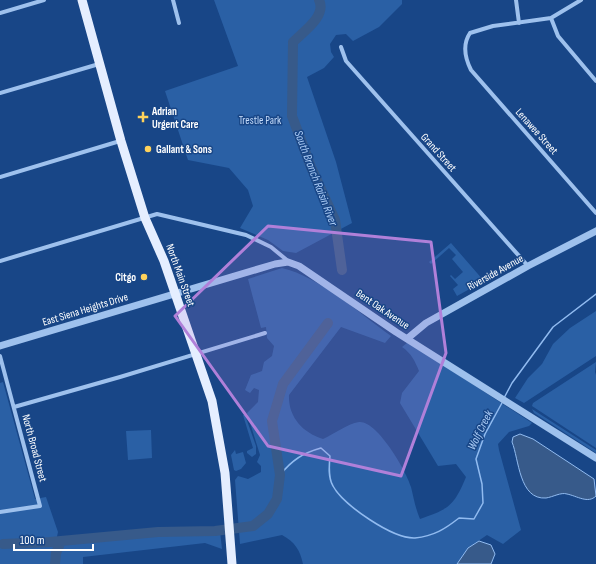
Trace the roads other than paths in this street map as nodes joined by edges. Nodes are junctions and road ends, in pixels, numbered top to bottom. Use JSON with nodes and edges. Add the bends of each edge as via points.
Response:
{"nodes":[{"id":1,"x":44,"y":0,"type":"edge"},
{"id":2,"x":82,"y":0,"type":"edge"},
{"id":3,"x":173,"y":0,"type":"edge"},
{"id":4,"x":516,"y":0,"type":"edge"},
{"id":5,"x":581,"y":0,"type":"edge"},
{"id":6,"x":0,"y":13,"type":"edge"},
{"id":7,"x":551,"y":18,"type":"junction"},
{"id":8,"x":179,"y":22,"type":"dead end"},
{"id":9,"x":519,"y":23,"type":"junction"},
{"id":10,"x":341,"y":47,"type":"dead end"},
{"id":11,"x":100,"y":64,"type":"junction"},
{"id":12,"x":596,"y":81,"type":"edge"},
{"id":13,"x":0,"y":93,"type":"edge"},
{"id":14,"x":121,"y":141,"type":"junction"},
{"id":15,"x":0,"y":177,"type":"edge"},
{"id":16,"x":596,"y":213,"type":"edge"},
{"id":17,"x":145,"y":218,"type":"junction"},
{"id":18,"x":596,"y":231,"type":"edge"},
{"id":19,"x":0,"y":261,"type":"edge"},
{"id":20,"x":288,"y":262,"type":"junction"},
{"id":21,"x":528,"y":266,"type":"junction"},
{"id":22,"x":176,"y":293,"type":"junction"},
{"id":23,"x":265,"y":333,"type":"dead end"},
{"id":24,"x":408,"y":338,"type":"junction"},
{"id":25,"x":0,"y":346,"type":"edge"},
{"id":26,"x":195,"y":353,"type":"junction"},
{"id":27,"x":0,"y":356,"type":"edge"},
{"id":28,"x":14,"y":407,"type":"junction"},
{"id":29,"x":596,"y":458,"type":"edge"},
{"id":30,"x":0,"y":512,"type":"edge"},
{"id":31,"x":232,"y":564,"type":"edge"}],
"edges":[{"from":1,"to":6,"type":"street"},
{"from":2,"to":11,"type":"main road","name":"North Main Street"},
{"from":3,"to":8,"type":"street"},
{"from":4,"to":9,"type":"street"},
{"from":5,"to":7,"type":"street"},
{"from":7,"to":9,"type":"street"},
{"from":7,"to":12,"type":"street","via":[[558,36]]},
{"from":9,"to":16,"type":"street","name":"Lenawee Street","via":[[492,26],[470,33],[465,44],[466,60],[471,70]]},
{"from":10,"to":21,"type":"street","name":"Grand Street","via":[[346,61]]},
{"from":11,"to":13,"type":"street"},
{"from":11,"to":14,"type":"main road","name":"North Main Street"},
{"from":14,"to":15,"type":"street"},
{"from":14,"to":17,"type":"main road","name":"North Main Street"},
{"from":17,"to":19,"type":"street","name":"Bent Oak Avenue"},
{"from":17,"to":20,"type":"street","name":"Bent Oak Avenue","via":[[158,214],[168,215],[246,235],[271,247]]},
{"from":17,"to":22,"type":"main road","name":"North Main Street"},
{"from":18,"to":21,"type":"street","name":"Riverside Avenue"},
{"from":20,"to":22,"type":"street","name":"East Siena Heights Drive"},
{"from":20,"to":24,"type":"street","name":"Bent Oak Avenue","via":[[299,266]]},
{"from":21,"to":24,"type":"street","name":"Riverside Avenue","via":[[426,323]]},
{"from":22,"to":25,"type":"street","name":"East Siena Heights Drive"},
{"from":22,"to":26,"type":"main road","name":"North Main Street"},
{"from":23,"to":26,"type":"street"},
{"from":24,"to":29,"type":"street","name":"Bent Oak Avenue"},
{"from":26,"to":28,"type":"street"},
{"from":26,"to":31,"type":"main road","name":"North Main Street","via":[[212,401],[219,436],[225,473]]},
{"from":27,"to":28,"type":"street","name":"North Broad Street"},
{"from":28,"to":30,"type":"street","name":"North Broad Street","via":[[40,506]]}]}
